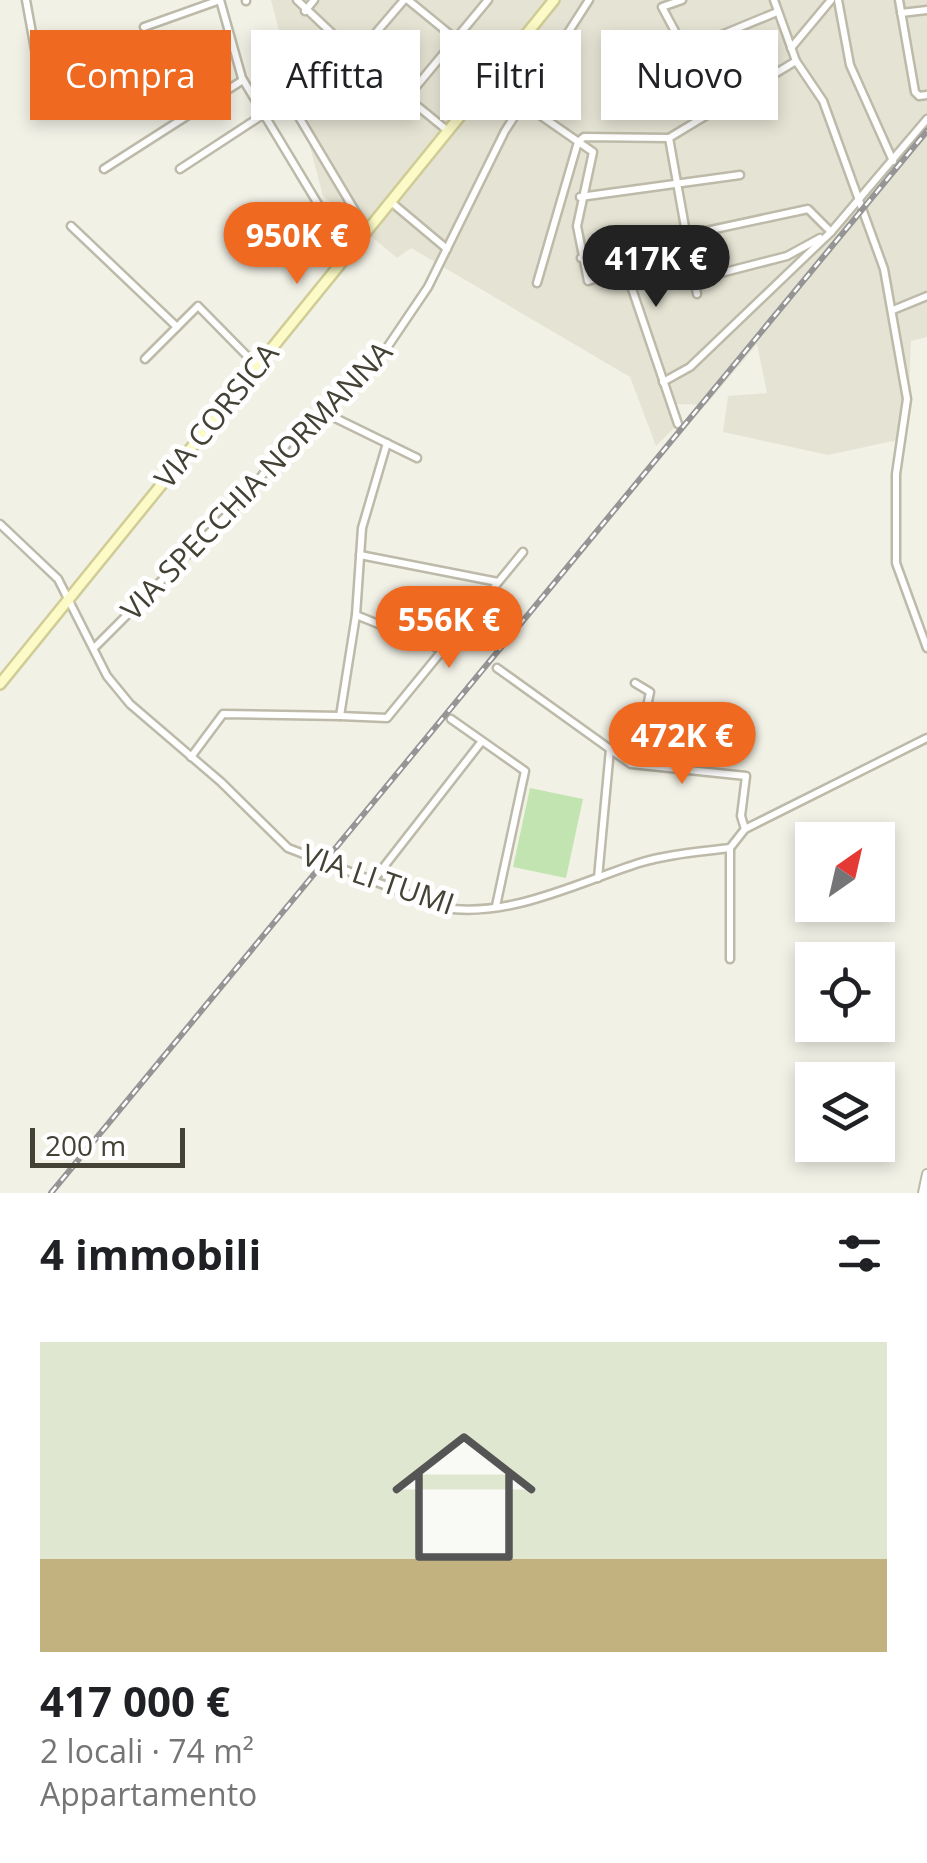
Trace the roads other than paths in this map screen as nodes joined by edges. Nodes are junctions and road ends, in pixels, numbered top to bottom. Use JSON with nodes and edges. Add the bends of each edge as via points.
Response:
{"nodes":[{"id":1,"x":26,"y":0,"type":"edge"},
{"id":2,"x":220,"y":0,"type":"edge"},
{"id":3,"x":297,"y":0,"type":"edge"},
{"id":4,"x":314,"y":0,"type":"edge"},
{"id":5,"x":406,"y":0,"type":"edge"},
{"id":6,"x":488,"y":0,"type":"edge"},
{"id":7,"x":554,"y":0,"type":"edge"},
{"id":8,"x":590,"y":0,"type":"edge"},
{"id":9,"x":682,"y":0,"type":"edge"},
{"id":10,"x":774,"y":0,"type":"edge"},
{"id":11,"x":834,"y":0,"type":"edge"},
{"id":12,"x":899,"y":0,"type":"edge"},
{"id":13,"x":927,"y":10,"type":"edge"},
{"id":14,"x":304,"y":11,"type":"junction"},
{"id":15,"x":777,"y":12,"type":"junction"},
{"id":16,"x":902,"y":13,"type":"junction"},
{"id":17,"x":144,"y":27,"type":"dead end"},
{"id":18,"x":31,"y":30,"type":"edge"},
{"id":19,"x":326,"y":30,"type":"edge"},
{"id":20,"x":379,"y":30,"type":"edge"},
{"id":21,"x":444,"y":30,"type":"edge"},
{"id":22,"x":463,"y":30,"type":"edge"},
{"id":23,"x":529,"y":30,"type":"edge"},
{"id":24,"x":571,"y":30,"type":"edge"},
{"id":25,"x":791,"y":48,"type":"junction"},
{"id":26,"x":440,"y":58,"type":"edge"},
{"id":27,"x":796,"y":60,"type":"junction"},
{"id":28,"x":243,"y":80,"type":"junction"},
{"id":29,"x":420,"y":81,"type":"edge"},
{"id":30,"x":251,"y":93,"type":"edge"},
{"id":31,"x":927,"y":95,"type":"edge"},
{"id":32,"x":420,"y":108,"type":"edge"},
{"id":33,"x":255,"y":120,"type":"edge"},
{"id":34,"x":268,"y":120,"type":"edge"},
{"id":35,"x":301,"y":120,"type":"edge"},
{"id":36,"x":457,"y":120,"type":"edge"},
{"id":37,"x":512,"y":120,"type":"edge"},
{"id":38,"x":550,"y":120,"type":"edge"},
{"id":39,"x":927,"y":120,"type":"edge"},
{"id":40,"x":448,"y":131,"type":"junction"},
{"id":41,"x":669,"y":138,"type":"junction"},
{"id":42,"x":578,"y":142,"type":"junction"},
{"id":43,"x":893,"y":161,"type":"junction"},
{"id":44,"x":104,"y":169,"type":"dead end"},
{"id":45,"x":180,"y":169,"type":"dead end"},
{"id":46,"x":740,"y":175,"type":"dead end"},
{"id":47,"x":677,"y":184,"type":"junction"},
{"id":48,"x":580,"y":198,"type":"junction"},
{"id":49,"x":860,"y":200,"type":"junction"},
{"id":50,"x":391,"y":202,"type":"junction"},
{"id":51,"x":71,"y":226,"type":"dead end"},
{"id":52,"x":367,"y":231,"type":"junction"},
{"id":53,"x":831,"y":232,"type":"junction"},
{"id":54,"x":686,"y":235,"type":"junction"},
{"id":55,"x":356,"y":245,"type":"junction"},
{"id":56,"x":447,"y":249,"type":"junction"},
{"id":57,"x":581,"y":258,"type":"junction"},
{"id":58,"x":781,"y":258,"type":"junction"},
{"id":59,"x":800,"y":262,"type":"junction"},
{"id":60,"x":694,"y":280,"type":"junction"},
{"id":61,"x":537,"y":283,"type":"dead end"},
{"id":62,"x":696,"y":294,"type":"dead end"},
{"id":63,"x":927,"y":296,"type":"edge"},
{"id":64,"x":892,"y":310,"type":"junction"},
{"id":65,"x":177,"y":327,"type":"junction"},
{"id":66,"x":144,"y":360,"type":"dead end"},
{"id":67,"x":257,"y":366,"type":"junction"},
{"id":68,"x":664,"y":382,"type":"junction"},
{"id":69,"x":320,"y":411,"type":"junction"},
{"id":70,"x":678,"y":424,"type":"dead end"},
{"id":71,"x":387,"y":443,"type":"junction"},
{"id":72,"x":417,"y":458,"type":"dead end"},
{"id":73,"x":0,"y":524,"type":"edge"},
{"id":74,"x":523,"y":552,"type":"dead end"},
{"id":75,"x":360,"y":555,"type":"junction"},
{"id":76,"x":498,"y":582,"type":"junction"},
{"id":77,"x":69,"y":598,"type":"junction"},
{"id":78,"x":356,"y":616,"type":"junction"},
{"id":79,"x":94,"y":648,"type":"junction"},
{"id":80,"x":927,"y":648,"type":"edge"},
{"id":81,"x":443,"y":650,"type":"junction"},
{"id":82,"x":497,"y":668,"type":"dead end"},
{"id":83,"x":635,"y":683,"type":"dead end"},
{"id":84,"x":0,"y":684,"type":"edge"},
{"id":85,"x":340,"y":716,"type":"junction"},
{"id":86,"x":451,"y":719,"type":"dead end"},
{"id":87,"x":927,"y":738,"type":"edge"},
{"id":88,"x":482,"y":741,"type":"junction"},
{"id":89,"x":610,"y":749,"type":"junction"},
{"id":90,"x":190,"y":758,"type":"junction"},
{"id":91,"x":634,"y":764,"type":"junction"},
{"id":92,"x":744,"y":829,"type":"junction"},
{"id":93,"x":730,"y":848,"type":"junction"},
{"id":94,"x":598,"y":878,"type":"junction"},
{"id":95,"x":372,"y":882,"type":"junction"},
{"id":96,"x":496,"y":906,"type":"junction"},
{"id":97,"x":730,"y":959,"type":"dead end"},
{"id":98,"x":927,"y":1174,"type":"edge"},
{"id":99,"x":924,"y":1193,"type":"edge"}],
"edges":[{"from":1,"to":18,"type":"street"},
{"from":2,"to":17,"type":"street"},
{"from":2,"to":28,"type":"street"},
{"from":3,"to":14,"type":"street"},
{"from":4,"to":14,"type":"street"},
{"from":5,"to":20,"type":"street"},
{"from":5,"to":21,"type":"street"},
{"from":6,"to":22,"type":"street"},
{"from":7,"to":23,"type":"main road","name":"VIA CORSICA"},
{"from":8,"to":24,"type":"street","name":"VIA SPECCHIA NORMANNA"},
{"from":9,"to":15,"type":"street","via":[[662,8],[686,50]]},
{"from":10,"to":15,"type":"street"},
{"from":11,"to":25,"type":"street"},
{"from":11,"to":43,"type":"street","via":[[850,65]]},
{"from":12,"to":16,"type":"street"},
{"from":13,"to":16,"type":"street"},
{"from":14,"to":19,"type":"street"},
{"from":15,"to":25,"type":"street"},
{"from":16,"to":31,"type":"street","via":[[915,92]]},
{"from":25,"to":27,"type":"street"},
{"from":26,"to":29,"type":"street"},
{"from":27,"to":41,"type":"street"},
{"from":27,"to":49,"type":"street","via":[[823,101]]},
{"from":28,"to":30,"type":"street"},
{"from":28,"to":44,"type":"street"},
{"from":32,"to":40,"type":"street"},
{"from":33,"to":45,"type":"street"},
{"from":34,"to":55,"type":"street","via":[[327,219]]},
{"from":35,"to":52,"type":"street"},
{"from":36,"to":40,"type":"main road","name":"VIA CORSICA"},
{"from":37,"to":56,"type":"street","name":"VIA SPECCHIA NORMANNA"},
{"from":38,"to":42,"type":"street"},
{"from":39,"to":43,"type":"street"},
{"from":40,"to":50,"type":"main road","name":"VIA CORSICA"},
{"from":41,"to":42,"type":"street"},
{"from":41,"to":47,"type":"street"},
{"from":42,"to":48,"type":"street","via":[[593,152]]},
{"from":42,"to":61,"type":"street"},
{"from":43,"to":49,"type":"street"},
{"from":46,"to":47,"type":"street"},
{"from":47,"to":48,"type":"street"},
{"from":47,"to":54,"type":"street"},
{"from":48,"to":57,"type":"street"},
{"from":49,"to":53,"type":"street"},
{"from":49,"to":64,"type":"street"},
{"from":50,"to":52,"type":"main road","name":"VIA CORSICA"},
{"from":50,"to":56,"type":"street"},
{"from":51,"to":65,"type":"street"},
{"from":52,"to":55,"type":"main road","name":"VIA CORSICA"},
{"from":53,"to":54,"type":"street","via":[[808,209]]},
{"from":53,"to":58,"type":"street"},
{"from":53,"to":59,"type":"street"},
{"from":54,"to":57,"type":"street"},
{"from":54,"to":60,"type":"street"},
{"from":55,"to":67,"type":"main road","name":"VIA CORSICA"},
{"from":56,"to":69,"type":"street","name":"VIA SPECCHIA NORMANNA","via":[[378,362]]},
{"from":57,"to":68,"type":"street","via":[[588,281],[621,270],[628,276]]},
{"from":58,"to":59,"type":"street"},
{"from":58,"to":60,"type":"street"},
{"from":59,"to":68,"type":"street","via":[[690,367]]},
{"from":60,"to":62,"type":"street"},
{"from":63,"to":64,"type":"street"},
{"from":64,"to":80,"type":"street","via":[[907,400],[896,474],[896,563]]},
{"from":65,"to":66,"type":"street"},
{"from":65,"to":67,"type":"street","via":[[198,306]]},
{"from":67,"to":77,"type":"main road","name":"VIA CORSICA"},
{"from":68,"to":70,"type":"street"},
{"from":69,"to":71,"type":"street"},
{"from":69,"to":79,"type":"street","name":"VIA SPECCHIA NORMANNA"},
{"from":71,"to":72,"type":"street"},
{"from":71,"to":75,"type":"street"},
{"from":73,"to":77,"type":"street","name":"VIA LI TUMI","via":[[49,568]]},
{"from":74,"to":76,"type":"street"},
{"from":75,"to":76,"type":"street"},
{"from":75,"to":78,"type":"street"},
{"from":76,"to":81,"type":"street"},
{"from":77,"to":79,"type":"street","name":"VIA LI TUMI"},
{"from":77,"to":84,"type":"main road","name":"VIA CORSICA"},
{"from":78,"to":81,"type":"street"},
{"from":78,"to":85,"type":"street"},
{"from":79,"to":90,"type":"street","name":"VIA LI TUMI","via":[[130,704]]},
{"from":81,"to":85,"type":"street","via":[[387,718]]},
{"from":82,"to":89,"type":"street"},
{"from":83,"to":91,"type":"street","via":[[648,688],[650,697]]},
{"from":85,"to":90,"type":"street","via":[[223,714]]},
{"from":86,"to":88,"type":"street"},
{"from":87,"to":92,"type":"street"},
{"from":88,"to":95,"type":"street"},
{"from":88,"to":96,"type":"street","via":[[525,771]]},
{"from":89,"to":91,"type":"street"},
{"from":89,"to":94,"type":"street"},
{"from":90,"to":95,"type":"street","name":"VIA LI TUMI","via":[[288,848]]},
{"from":91,"to":92,"type":"street","via":[[746,776]]},
{"from":92,"to":93,"type":"street"},
{"from":93,"to":94,"type":"street","name":"VIA LI TUMI","via":[[653,859]]},
{"from":93,"to":97,"type":"street"},
{"from":94,"to":96,"type":"street","name":"VIA LI TUMI"},
{"from":95,"to":96,"type":"street","name":"VIA LI TUMI","via":[[444,908]]},
{"from":98,"to":99,"type":"street"}]}
